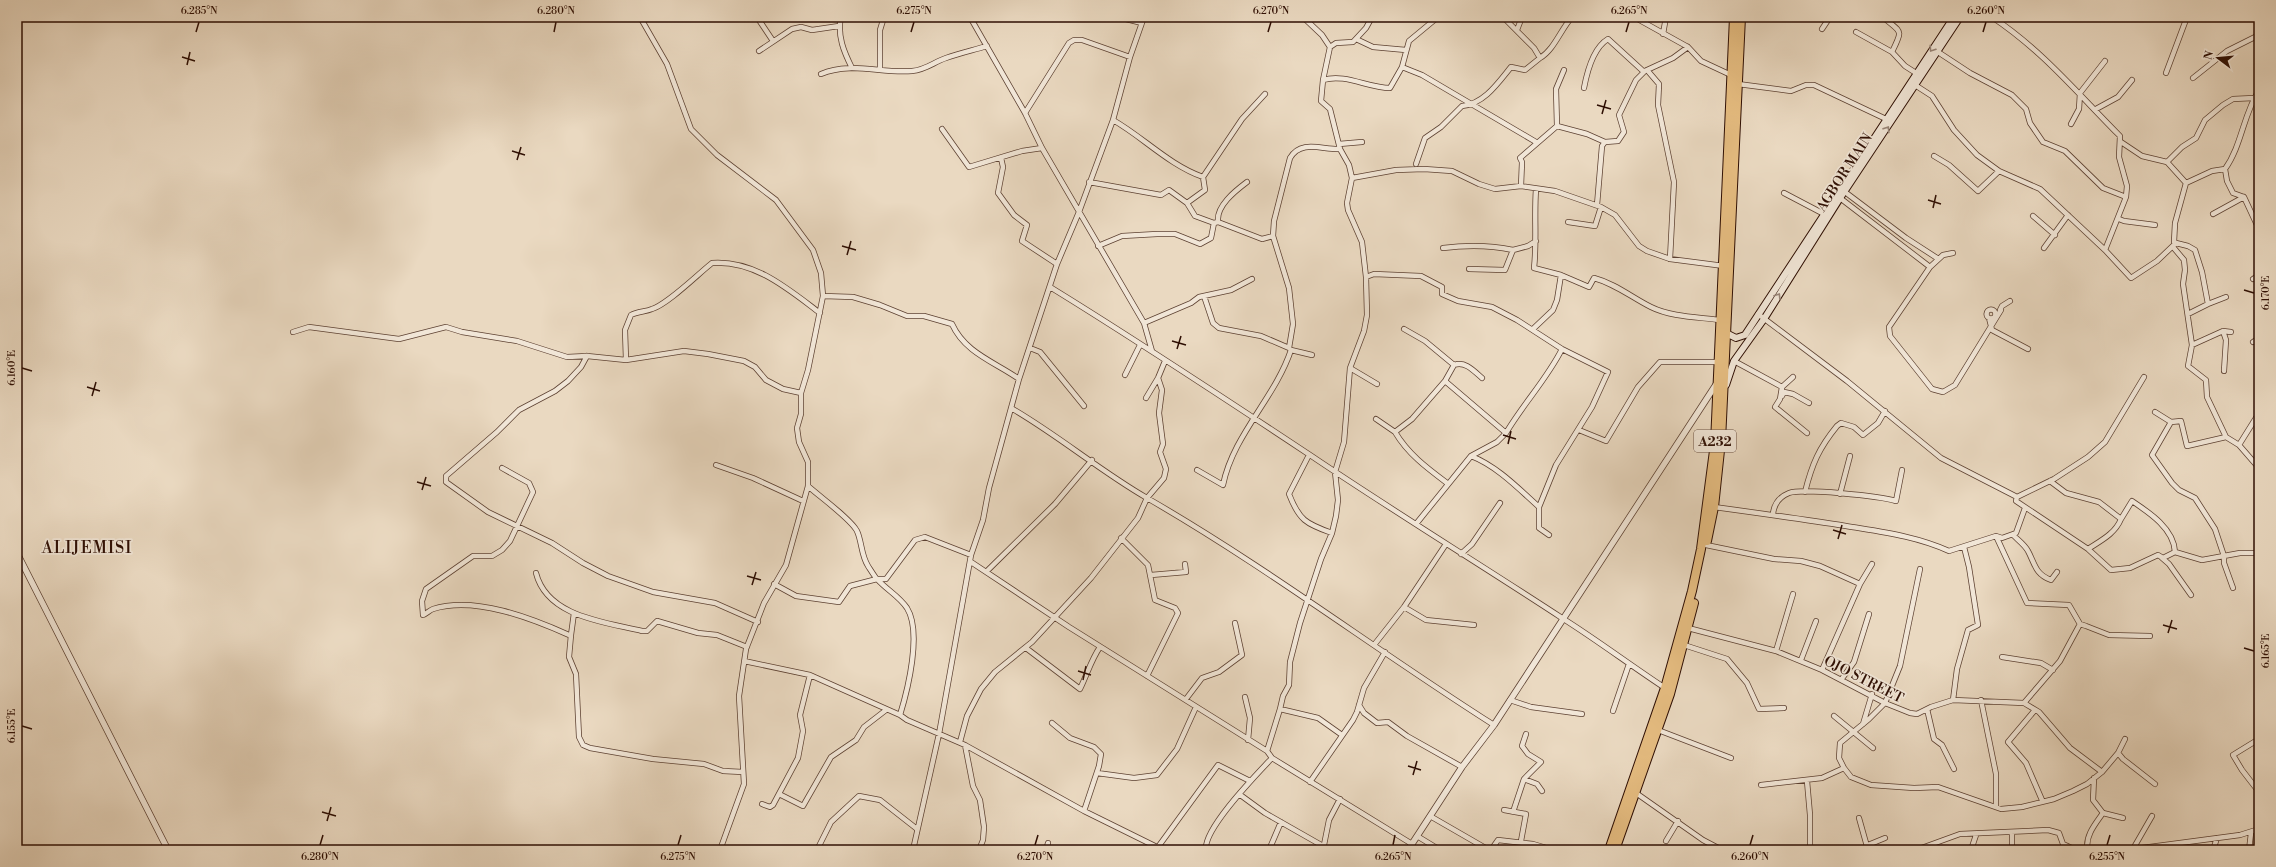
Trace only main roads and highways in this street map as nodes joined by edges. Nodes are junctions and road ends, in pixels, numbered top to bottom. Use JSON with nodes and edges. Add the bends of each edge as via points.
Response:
{"nodes":[{"id":1,"x":1734,"y":17,"type":"edge"},
{"id":2,"x":1741,"y":17,"type":"edge"},
{"id":3,"x":1954,"y":17,"type":"edge"},
{"id":4,"x":1960,"y":17,"type":"edge"},
{"id":5,"x":1726,"y":333,"type":"junction"},
{"id":6,"x":1747,"y":338,"type":"junction"},
{"id":7,"x":1724,"y":390,"type":"junction"},
{"id":8,"x":1644,"y":758,"type":"junction"},
{"id":9,"x":1609,"y":850,"type":"edge"},
{"id":10,"x":1615,"y":850,"type":"edge"}],
"edges":[{"from":1,"to":8,"type":"highway","number":"A232","via":[[1715,443],[1701,549],[1692,591]]},
{"from":2,"to":5,"type":"highway","number":"A232"},
{"from":3,"to":6,"type":"main road","name":"AGBOR MAIN","one_way":true,"via":[[1758,314]]},
{"from":6,"to":4,"type":"main road","name":"AGBOR MAIN","one_way":true,"via":[[1764,319],[1840,198]]},
{"from":5,"to":6,"type":"main road","via":[[1736,338]]},
{"from":5,"to":7,"type":"highway","number":"A232"},
{"from":6,"to":7,"type":"main road","via":[[1734,361]]},
{"from":7,"to":8,"type":"highway","number":"A232","via":[[1714,508],[1688,628],[1658,730]]},
{"from":8,"to":9,"type":"highway","number":"A232"},
{"from":8,"to":10,"type":"highway","number":"A232","via":[[1636,793]]}]}
